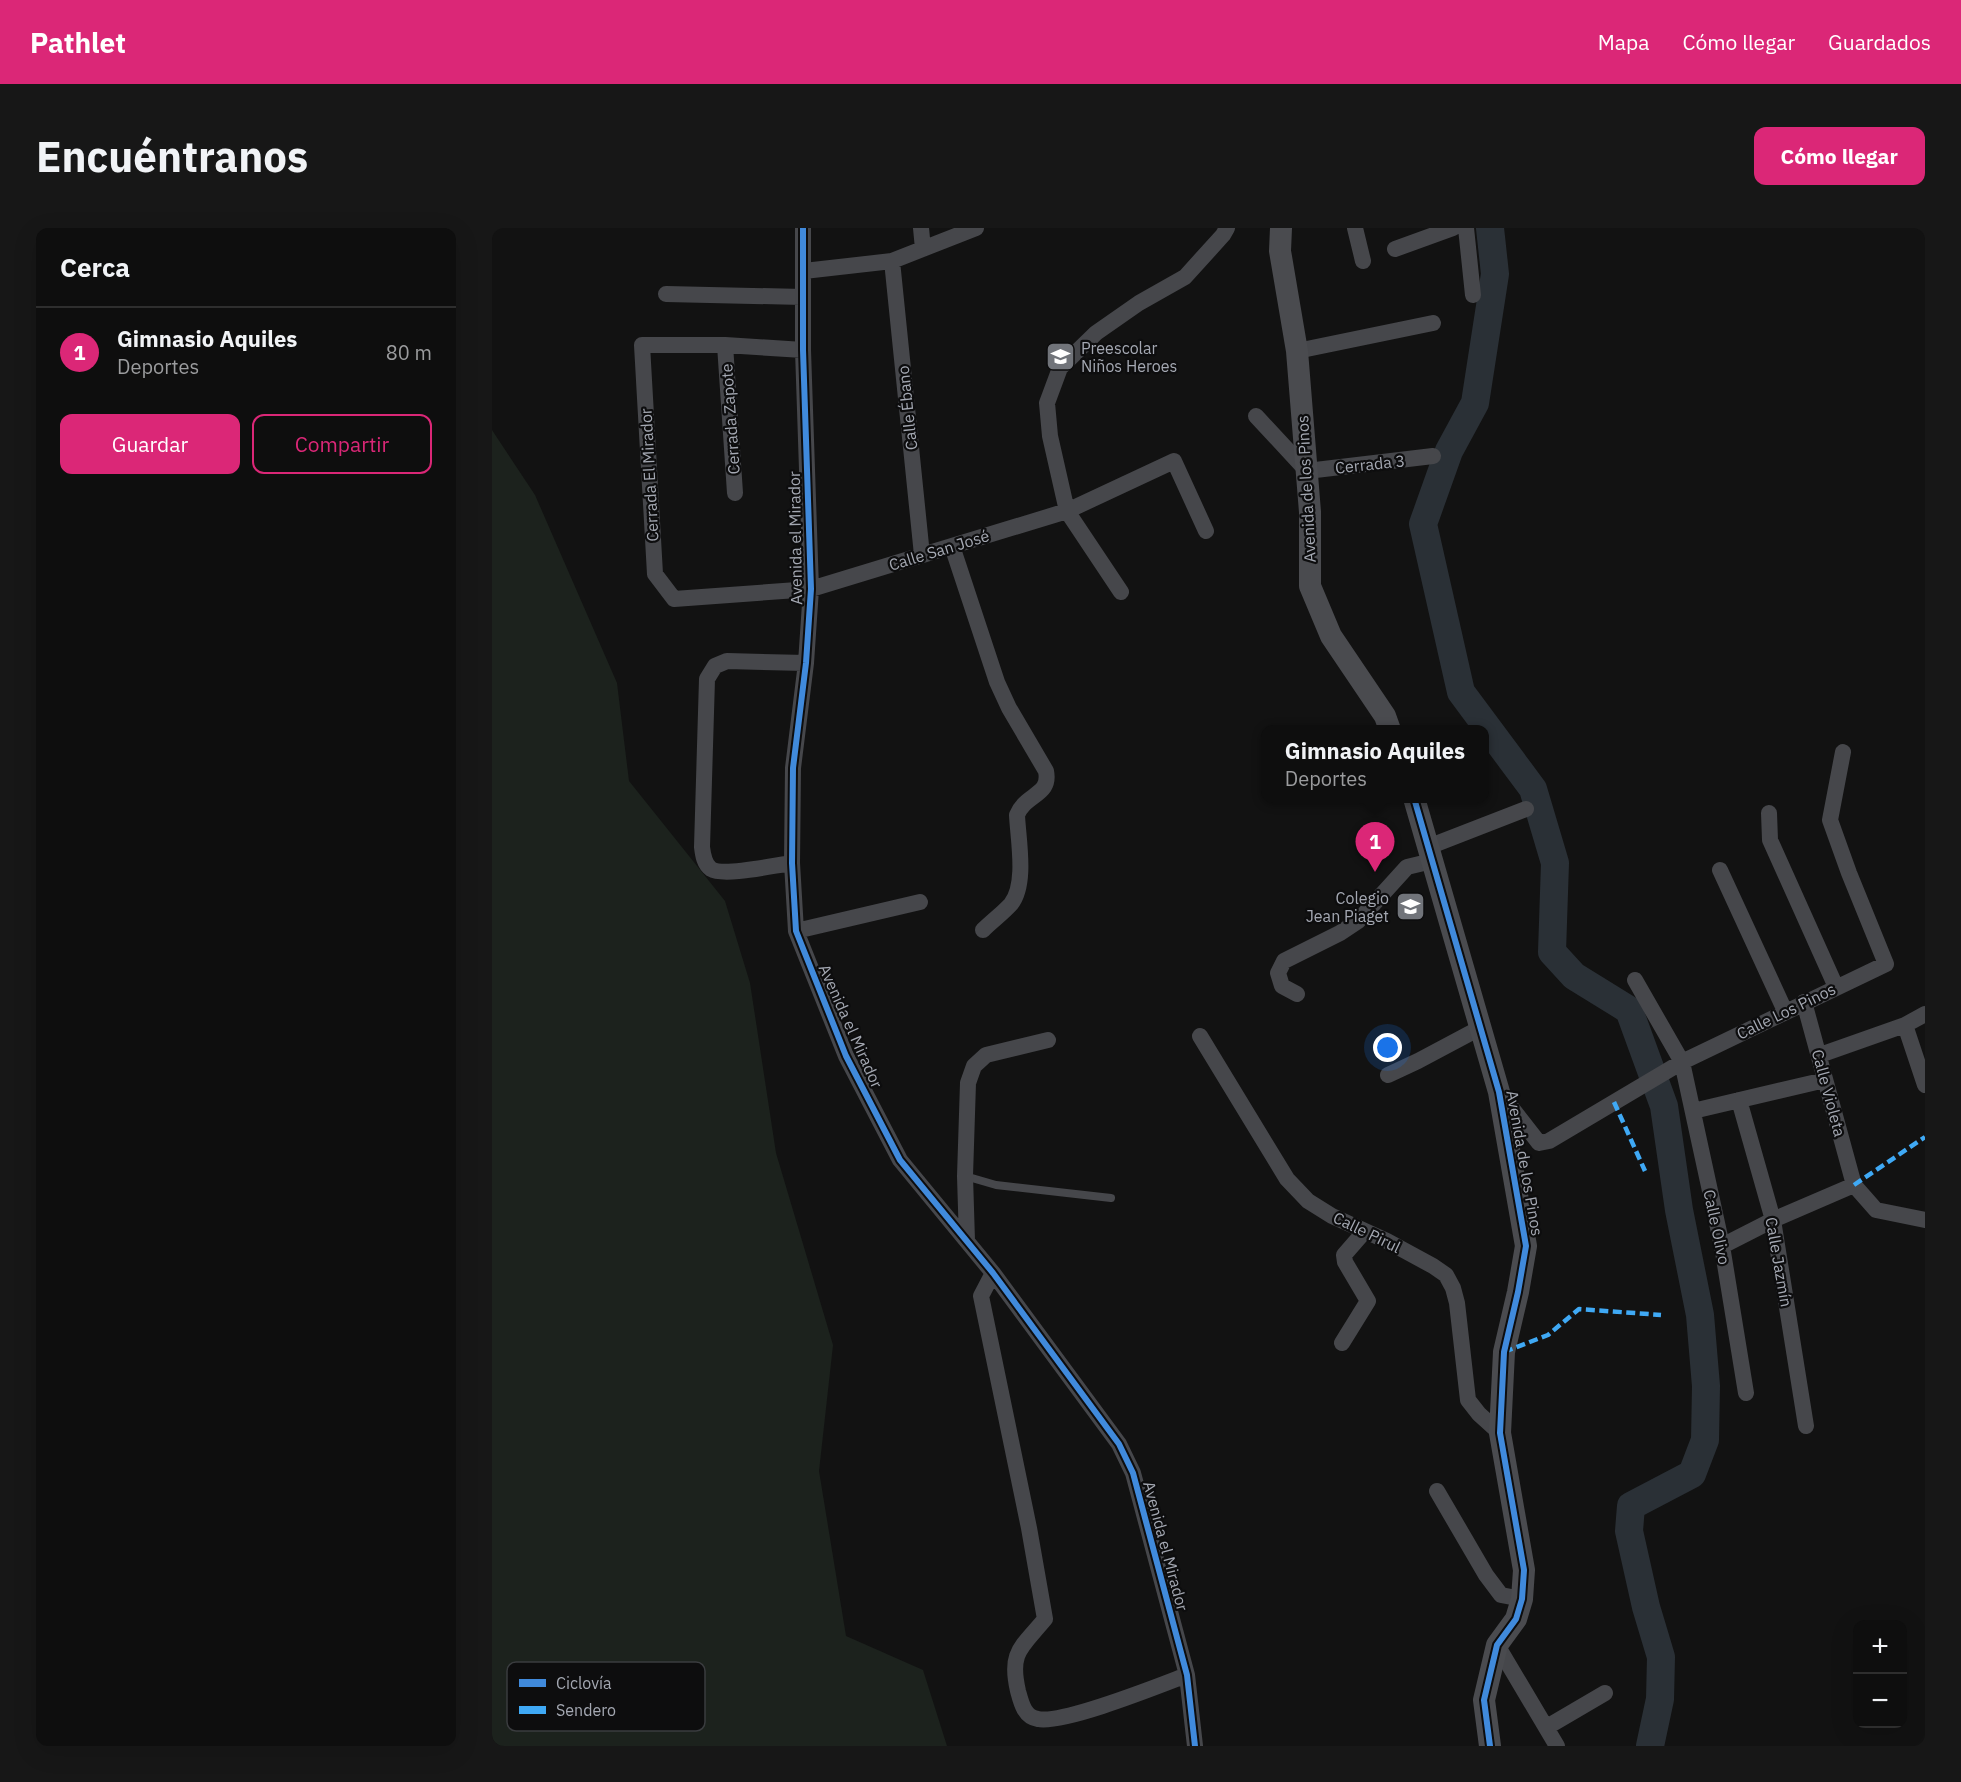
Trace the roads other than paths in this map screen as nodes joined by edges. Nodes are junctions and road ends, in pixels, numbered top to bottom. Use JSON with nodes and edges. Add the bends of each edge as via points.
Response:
{"nodes":[{"id":1,"x":803,"y":228,"type":"edge"},
{"id":2,"x":921,"y":228,"type":"edge"},
{"id":3,"x":976,"y":228,"type":"edge"},
{"id":4,"x":1227,"y":228,"type":"edge"},
{"id":5,"x":1272,"y":228,"type":"edge"},
{"id":6,"x":1281,"y":228,"type":"edge"},
{"id":7,"x":1355,"y":228,"type":"edge"},
{"id":8,"x":1453,"y":228,"type":"edge"},
{"id":9,"x":1466,"y":228,"type":"edge"},
{"id":10,"x":923,"y":249,"type":"junction"},
{"id":11,"x":1395,"y":249,"type":"dead end"},
{"id":12,"x":1280,"y":251,"type":"junction"},
{"id":13,"x":892,"y":261,"type":"junction"},
{"id":14,"x":1363,"y":261,"type":"dead end"},
{"id":15,"x":804,"y":271,"type":"junction"},
{"id":16,"x":666,"y":294,"type":"dead end"},
{"id":17,"x":1473,"y":295,"type":"dead end"},
{"id":18,"x":803,"y":297,"type":"junction"},
{"id":19,"x":1433,"y":323,"type":"dead end"},
{"id":20,"x":724,"y":345,"type":"junction"},
{"id":21,"x":803,"y":350,"type":"junction"},
{"id":22,"x":1297,"y":351,"type":"junction"},
{"id":23,"x":1256,"y":416,"type":"dead end"},
{"id":24,"x":1433,"y":456,"type":"dead end"},
{"id":25,"x":1307,"y":471,"type":"junction"},
{"id":26,"x":735,"y":493,"type":"dead end"},
{"id":27,"x":1066,"y":511,"type":"junction"},
{"id":28,"x":1206,"y":531,"type":"dead end"},
{"id":29,"x":952,"y":546,"type":"junction"},
{"id":30,"x":922,"y":555,"type":"junction"},
{"id":31,"x":811,"y":589,"type":"junction"},
{"id":32,"x":1121,"y":592,"type":"dead end"},
{"id":33,"x":674,"y":599,"type":"joint"},
{"id":34,"x":806,"y":663,"type":"junction"},
{"id":35,"x":1388,"y":725,"type":"edge"},
{"id":36,"x":1843,"y":752,"type":"dead end"},
{"id":37,"x":1415,"y":803,"type":"edge"},
{"id":38,"x":1526,"y":809,"type":"dead end"},
{"id":39,"x":1769,"y":813,"type":"dead end"},
{"id":40,"x":1430,"y":854,"type":"junction"},
{"id":41,"x":792,"y":863,"type":"junction"},
{"id":42,"x":1720,"y":870,"type":"dead end"},
{"id":43,"x":920,"y":902,"type":"dead end"},
{"id":44,"x":983,"y":930,"type":"dead end"},
{"id":45,"x":796,"y":931,"type":"junction"},
{"id":46,"x":1635,"y":980,"type":"dead end"},
{"id":47,"x":1836,"y":987,"type":"junction"},
{"id":48,"x":1297,"y":994,"type":"dead end"},
{"id":49,"x":1804,"y":1002,"type":"junction"},
{"id":50,"x":1785,"y":1011,"type":"junction"},
{"id":51,"x":1925,"y":1014,"type":"edge"},
{"id":52,"x":1905,"y":1025,"type":"junction"},
{"id":53,"x":1480,"y":1028,"type":"junction"},
{"id":54,"x":1200,"y":1036,"type":"dead end"},
{"id":55,"x":1048,"y":1040,"type":"dead end"},
{"id":56,"x":1820,"y":1055,"type":"junction"},
{"id":57,"x":1684,"y":1061,"type":"junction"},
{"id":58,"x":1388,"y":1075,"type":"dead end"},
{"id":59,"x":1825,"y":1080,"type":"junction"},
{"id":60,"x":1925,"y":1085,"type":"edge"},
{"id":61,"x":1498,"y":1092,"type":"junction"},
{"id":62,"x":1739,"y":1100,"type":"junction"},
{"id":63,"x":1693,"y":1111,"type":"junction"},
{"id":64,"x":965,"y":1176,"type":"junction"},
{"id":65,"x":1854,"y":1185,"type":"junction"},
{"id":66,"x":1111,"y":1198,"type":"dead end"},
{"id":67,"x":1773,"y":1220,"type":"junction"},
{"id":68,"x":1925,"y":1220,"type":"edge"},
{"id":69,"x":1364,"y":1232,"type":"junction"},
{"id":70,"x":968,"y":1241,"type":"junction"},
{"id":71,"x":1722,"y":1246,"type":"junction"},
{"id":72,"x":993,"y":1273,"type":"junction"},
{"id":73,"x":1342,"y":1342,"type":"dead end"},
{"id":74,"x":1746,"y":1393,"type":"dead end"},
{"id":75,"x":1806,"y":1426,"type":"dead end"},
{"id":76,"x":1500,"y":1433,"type":"junction"},
{"id":77,"x":1437,"y":1491,"type":"dead end"},
{"id":78,"x":1522,"y":1599,"type":"junction"},
{"id":79,"x":1497,"y":1645,"type":"junction"},
{"id":80,"x":1187,"y":1675,"type":"junction"},
{"id":81,"x":1605,"y":1693,"type":"dead end"},
{"id":82,"x":1547,"y":1727,"type":"junction"},
{"id":83,"x":1195,"y":1746,"type":"edge"},
{"id":84,"x":1490,"y":1746,"type":"edge"},
{"id":85,"x":1557,"y":1746,"type":"edge"}],
"edges":[{"from":1,"to":15,"type":"street","name":"Avenida el Mirador"},
{"from":2,"to":10,"type":"street"},
{"from":3,"to":10,"type":"street"},
{"from":4,"to":27,"type":"street","via":[[1185,277],[1096,333],[1060,368],[1047,403]]},
{"from":5,"to":12,"type":"street"},
{"from":6,"to":12,"type":"street","name":"Avenida de los Pinos"},
{"from":7,"to":14,"type":"street"},
{"from":8,"to":11,"type":"street"},
{"from":9,"to":17,"type":"street"},
{"from":10,"to":13,"type":"street"},
{"from":12,"to":22,"type":"street","name":"Avenida de los Pinos"},
{"from":13,"to":15,"type":"street"},
{"from":13,"to":30,"type":"street","name":"Calle Ébano"},
{"from":15,"to":18,"type":"street","name":"Avenida el Mirador"},
{"from":16,"to":18,"type":"street"},
{"from":18,"to":21,"type":"street","name":"Avenida el Mirador"},
{"from":19,"to":22,"type":"street"},
{"from":20,"to":21,"type":"street"},
{"from":20,"to":26,"type":"street","name":"Cerrada Zapote"},
{"from":20,"to":33,"type":"street","name":"Cerrada El Mirador","via":[[642,345],[655,574]]},
{"from":21,"to":31,"type":"street","name":"Avenida el Mirador"},
{"from":22,"to":25,"type":"street","name":"Avenida de los Pinos"},
{"from":23,"to":25,"type":"street"},
{"from":24,"to":25,"type":"street","name":"Cerrada 3"},
{"from":25,"to":35,"type":"street","name":"Avenida de los Pinos","via":[[1310,586],[1331,636]]},
{"from":27,"to":28,"type":"street","name":"Calle San José","via":[[1174,460]]},
{"from":27,"to":29,"type":"street","name":"Calle San José"},
{"from":27,"to":32,"type":"street"},
{"from":29,"to":30,"type":"street","name":"Calle San José"},
{"from":29,"to":44,"type":"street","via":[[997,682],[1048,781],[1017,815],[1018,891],[1012,903]]},
{"from":30,"to":31,"type":"street","name":"Calle San José"},
{"from":31,"to":33,"type":"street","name":"Calle San José"},
{"from":31,"to":34,"type":"street","name":"Avenida el Mirador"},
{"from":34,"to":41,"type":"street","name":"Avenida el Mirador","via":[[793,768]]},
{"from":34,"to":41,"type":"street","via":[[727,661],[715,666],[707,679],[702,851],[705,862],[724,872]]},
{"from":36,"to":47,"type":"street","name":"Calle Los Pinos","via":[[1830,820],[1886,964]]},
{"from":37,"to":40,"type":"street","name":"Avenida de los Pinos"},
{"from":38,"to":40,"type":"street"},
{"from":39,"to":47,"type":"street","via":[[1770,840]]},
{"from":40,"to":48,"type":"street","via":[[1407,867],[1358,921],[1284,961],[1278,973],[1281,986]]},
{"from":40,"to":53,"type":"street","name":"Avenida de los Pinos"},
{"from":41,"to":45,"type":"street","name":"Avenida el Mirador"},
{"from":42,"to":50,"type":"street"},
{"from":43,"to":45,"type":"street"},
{"from":45,"to":70,"type":"street","name":"Avenida el Mirador","via":[[846,1056],[900,1160]]},
{"from":46,"to":57,"type":"street","name":"Calle Olivo"},
{"from":47,"to":49,"type":"street","name":"Calle Los Pinos"},
{"from":49,"to":50,"type":"street","name":"Calle Los Pinos"},
{"from":49,"to":56,"type":"street","name":"Calle Violeta"},
{"from":50,"to":57,"type":"street","name":"Calle Los Pinos"},
{"from":51,"to":52,"type":"street"},
{"from":52,"to":56,"type":"street"},
{"from":52,"to":60,"type":"street"},
{"from":53,"to":58,"type":"street"},
{"from":53,"to":61,"type":"street","name":"Avenida de los Pinos"},
{"from":54,"to":69,"type":"street","name":"Calle Pirul","via":[[1287,1179],[1308,1200]]},
{"from":55,"to":64,"type":"street","via":[[986,1055],[974,1065],[968,1083]]},
{"from":56,"to":59,"type":"street","name":"Calle Violeta"},
{"from":57,"to":61,"type":"street","name":"Calle Los Pinos","via":[[1549,1141],[1539,1143]]},
{"from":57,"to":63,"type":"street","name":"Calle Olivo"},
{"from":59,"to":62,"type":"street"},
{"from":59,"to":65,"type":"street","name":"Calle Violeta"},
{"from":61,"to":76,"type":"street","name":"Avenida de los Pinos","via":[[1526,1246],[1504,1352]]},
{"from":62,"to":63,"type":"street"},
{"from":62,"to":67,"type":"street","name":"Calle Jazmín"},
{"from":63,"to":71,"type":"street","name":"Calle Olivo"},
{"from":64,"to":66,"type":"lane","via":[[996,1185]]},
{"from":64,"to":70,"type":"street"},
{"from":65,"to":67,"type":"street"},
{"from":65,"to":68,"type":"street","via":[[1876,1210]]},
{"from":67,"to":71,"type":"street"},
{"from":67,"to":75,"type":"street","name":"Calle Jazmín"},
{"from":69,"to":73,"type":"street","via":[[1344,1255],[1368,1301]]},
{"from":69,"to":76,"type":"street","name":"Calle Pirul","via":[[1446,1275],[1457,1303],[1468,1400]]},
{"from":70,"to":72,"type":"street","name":"Avenida el Mirador"},
{"from":71,"to":74,"type":"street","name":"Calle Olivo"},
{"from":72,"to":80,"type":"street","name":"Avenida el Mirador","via":[[1119,1444],[1133,1473]]},
{"from":72,"to":80,"type":"street","via":[[981,1296],[1045,1619],[1016,1654],[1014,1671],[1022,1706],[1038,1719],[1060,1718]]},
{"from":76,"to":78,"type":"street","name":"Avenida de los Pinos","via":[[1524,1570]]},
{"from":77,"to":78,"type":"street","via":[[1501,1595]]},
{"from":78,"to":79,"type":"street","name":"Avenida de los Pinos","via":[[1516,1619]]},
{"from":79,"to":82,"type":"street"},
{"from":79,"to":84,"type":"street","name":"Avenida de los Pinos","via":[[1484,1700]]},
{"from":80,"to":83,"type":"street","name":"Avenida el Mirador"},
{"from":81,"to":82,"type":"street"},
{"from":82,"to":85,"type":"street"}]}
